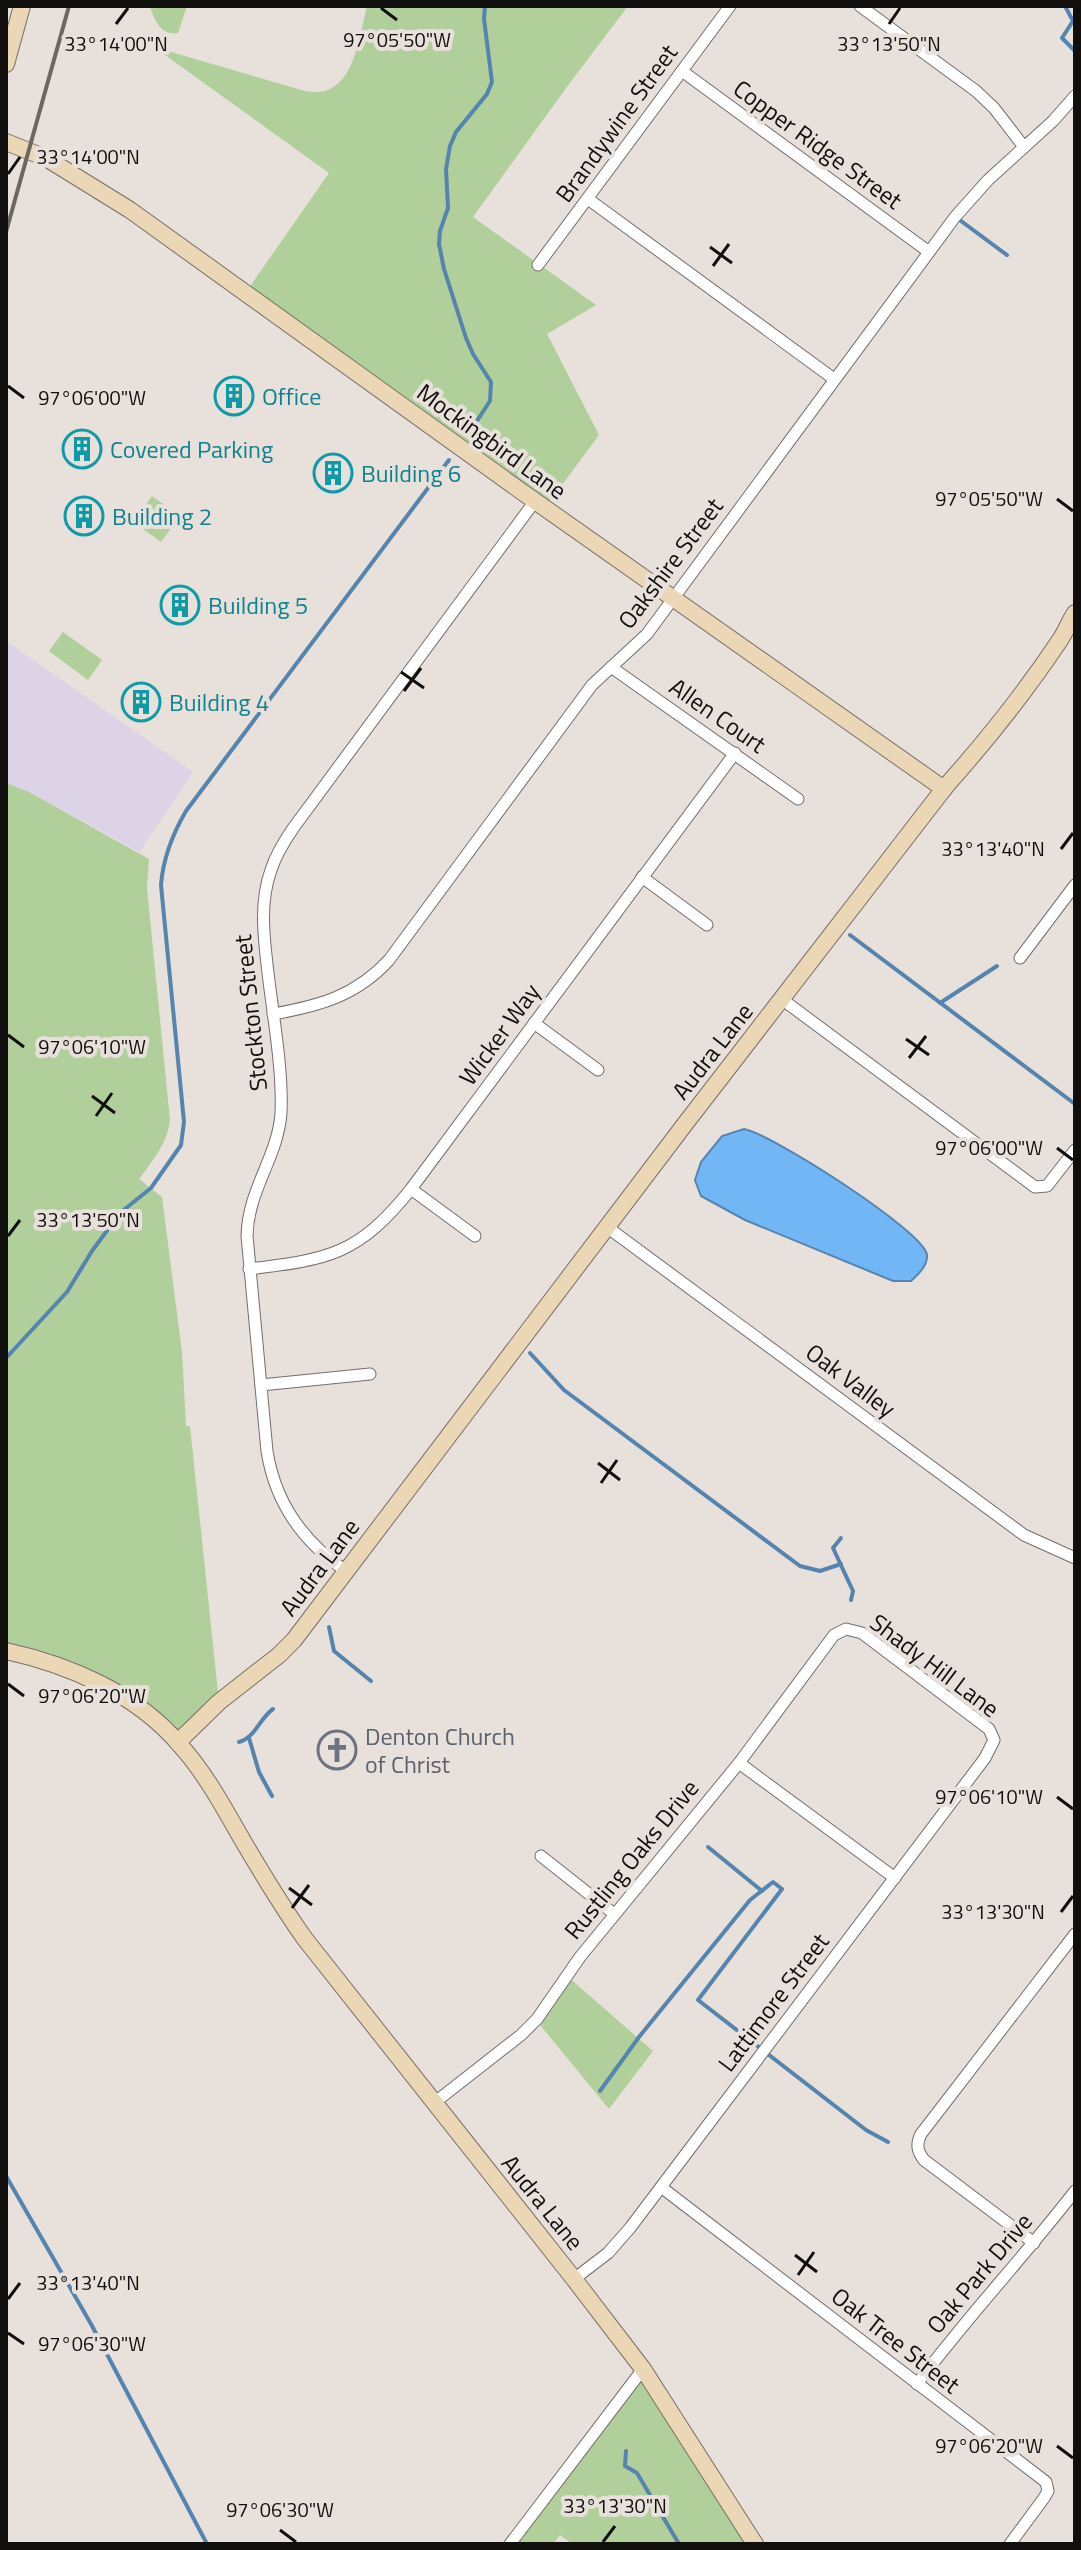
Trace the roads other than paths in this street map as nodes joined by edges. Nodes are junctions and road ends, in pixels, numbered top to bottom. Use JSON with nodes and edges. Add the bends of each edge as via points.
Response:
{"nodes":[{"id":1,"x":22,"y":6,"type":"edge"},
{"id":2,"x":730,"y":6,"type":"edge"},
{"id":3,"x":860,"y":6,"type":"edge"},
{"id":4,"x":6,"y":64,"type":"edge"},
{"id":5,"x":682,"y":71,"type":"junction"},
{"id":6,"x":1075,"y":96,"type":"edge"},
{"id":7,"x":6,"y":142,"type":"edge"},
{"id":8,"x":1024,"y":147,"type":"junction"},
{"id":9,"x":588,"y":199,"type":"junction"},
{"id":10,"x":929,"y":252,"type":"junction"},
{"id":11,"x":538,"y":265,"type":"dead end"},
{"id":12,"x":834,"y":379,"type":"junction"},
{"id":13,"x":535,"y":501,"type":"junction"},
{"id":14,"x":674,"y":598,"type":"junction"},
{"id":15,"x":1075,"y":613,"type":"edge"},
{"id":16,"x":611,"y":667,"type":"junction"},
{"id":17,"x":735,"y":753,"type":"junction"},
{"id":18,"x":944,"y":789,"type":"junction"},
{"id":19,"x":798,"y":799,"type":"dead end"},
{"id":20,"x":642,"y":877,"type":"junction"},
{"id":21,"x":1075,"y":885,"type":"edge"},
{"id":22,"x":707,"y":925,"type":"dead end"},
{"id":23,"x":1020,"y":958,"type":"dead end"},
{"id":24,"x":783,"y":1000,"type":"junction"},
{"id":25,"x":273,"y":1014,"type":"junction"},
{"id":26,"x":534,"y":1023,"type":"junction"},
{"id":27,"x":598,"y":1070,"type":"dead end"},
{"id":28,"x":1075,"y":1150,"type":"edge"},
{"id":29,"x":411,"y":1189,"type":"junction"},
{"id":30,"x":607,"y":1227,"type":"junction"},
{"id":31,"x":475,"y":1236,"type":"dead end"},
{"id":32,"x":249,"y":1269,"type":"junction"},
{"id":33,"x":370,"y":1374,"type":"dead end"},
{"id":34,"x":261,"y":1385,"type":"junction"},
{"id":35,"x":1075,"y":1558,"type":"edge"},
{"id":36,"x":346,"y":1571,"type":"junction"},
{"id":37,"x":846,"y":1629,"type":"joint"},
{"id":38,"x":6,"y":1651,"type":"edge"},
{"id":39,"x":994,"y":1740,"type":"joint"},
{"id":40,"x":178,"y":1742,"type":"junction"},
{"id":41,"x":739,"y":1763,"type":"junction"},
{"id":42,"x":541,"y":1856,"type":"dead end"},
{"id":43,"x":895,"y":1878,"type":"junction"},
{"id":44,"x":613,"y":1913,"type":"junction"},
{"id":45,"x":1075,"y":1934,"type":"edge"},
{"id":46,"x":434,"y":2103,"type":"junction"},
{"id":47,"x":661,"y":2187,"type":"junction"},
{"id":48,"x":1075,"y":2191,"type":"edge"},
{"id":49,"x":1034,"y":2243,"type":"junction"},
{"id":50,"x":574,"y":2279,"type":"junction"},
{"id":51,"x":643,"y":2369,"type":"junction"},
{"id":52,"x":917,"y":2384,"type":"junction"},
{"id":53,"x":510,"y":2544,"type":"edge"},
{"id":54,"x":755,"y":2544,"type":"edge"},
{"id":55,"x":1010,"y":2544,"type":"edge"}],
"edges":[{"from":1,"to":4,"type":"street"},
{"from":2,"to":5,"type":"street","name":"Brandywine Street"},
{"from":3,"to":8,"type":"street","via":[[976,91]]},
{"from":5,"to":9,"type":"street","name":"Brandywine Street"},
{"from":5,"to":10,"type":"street","name":"Copper Ridge Street"},
{"from":6,"to":8,"type":"street","name":"Oakshire Street"},
{"from":7,"to":13,"type":"street","name":"Mockingbird Lane","via":[[46,158],[130,210]]},
{"from":8,"to":10,"type":"street","name":"Oakshire Street","via":[[976,192]]},
{"from":9,"to":11,"type":"street","name":"Brandywine Street"},
{"from":9,"to":12,"type":"street"},
{"from":10,"to":12,"type":"street","name":"Oakshire Street"},
{"from":12,"to":14,"type":"street","name":"Oakshire Street"},
{"from":13,"to":14,"type":"street","name":"Mockingbird Lane"},
{"from":13,"to":25,"type":"street","name":"Stockton Street","via":[[280,849],[263,921]]},
{"from":14,"to":16,"type":"street","name":"Oakshire Street","via":[[642,640]]},
{"from":14,"to":18,"type":"street","name":"Mockingbird Lane"},
{"from":15,"to":18,"type":"street","name":"Audra Lane","via":[[1022,692]]},
{"from":16,"to":17,"type":"street","name":"Allen Court"},
{"from":16,"to":25,"type":"street","name":"Oakshire Street","via":[[585,694],[384,964],[327,1003]]},
{"from":17,"to":19,"type":"street","name":"Allen Court"},
{"from":17,"to":20,"type":"street","name":"Wicker Way"},
{"from":18,"to":24,"type":"street","name":"Audra Lane"},
{"from":20,"to":22,"type":"street"},
{"from":20,"to":26,"type":"street","name":"Wicker Way"},
{"from":21,"to":23,"type":"street"},
{"from":24,"to":28,"type":"street","via":[[1032,1185],[1043,1188],[1050,1183]]},
{"from":24,"to":30,"type":"street","name":"Audra Lane"},
{"from":25,"to":32,"type":"street","name":"Stockton Street","via":[[281,1114],[248,1213]]},
{"from":26,"to":27,"type":"street"},
{"from":26,"to":29,"type":"street","name":"Wicker Way"},
{"from":29,"to":31,"type":"street"},
{"from":29,"to":32,"type":"street","name":"Wicker Way","via":[[378,1227],[350,1247],[304,1262]]},
{"from":30,"to":35,"type":"street","name":"Oak Valley","via":[[1024,1535]]},
{"from":30,"to":36,"type":"street","name":"Audra Lane"},
{"from":32,"to":34,"type":"street","name":"Stockton Street"},
{"from":33,"to":34,"type":"street"},
{"from":34,"to":36,"type":"street","name":"Stockton Street","via":[[269,1464],[282,1502],[311,1542]]},
{"from":36,"to":40,"type":"street","name":"Audra Lane","via":[[286,1649]]},
{"from":37,"to":39,"type":"street","name":"Shady Hill Lane","via":[[862,1633],[972,1715]]},
{"from":37,"to":41,"type":"street","name":"Rustling Oaks Drive","via":[[829,1639]]},
{"from":38,"to":40,"type":"street","via":[[98,1682],[146,1712]]},
{"from":39,"to":43,"type":"street","name":"Lattimore Street"},
{"from":40,"to":46,"type":"street","name":"Audra Lane","via":[[305,1939]]},
{"from":41,"to":43,"type":"street"},
{"from":41,"to":44,"type":"street","name":"Rustling Oaks Drive"},
{"from":42,"to":44,"type":"street"},
{"from":43,"to":47,"type":"street","name":"Lattimore Street"},
{"from":44,"to":46,"type":"street","name":"Rustling Oaks Drive","via":[[537,2019]]},
{"from":45,"to":49,"type":"street","via":[[918,2143],[924,2160]]},
{"from":46,"to":50,"type":"street","name":"Audra Lane"},
{"from":47,"to":50,"type":"street","name":"Lattimore Street","via":[[615,2246]]},
{"from":47,"to":52,"type":"street","name":"Oak Tree Street"},
{"from":48,"to":49,"type":"street","name":"Oak Park Drive"},
{"from":49,"to":52,"type":"street","name":"Oak Park Drive"},
{"from":50,"to":51,"type":"street","name":"Audra Lane"},
{"from":51,"to":53,"type":"street"},
{"from":51,"to":54,"type":"street","name":"Audra Lane"},
{"from":52,"to":55,"type":"street","name":"Oak Tree Street","via":[[1046,2482],[1044,2498]]}]}
